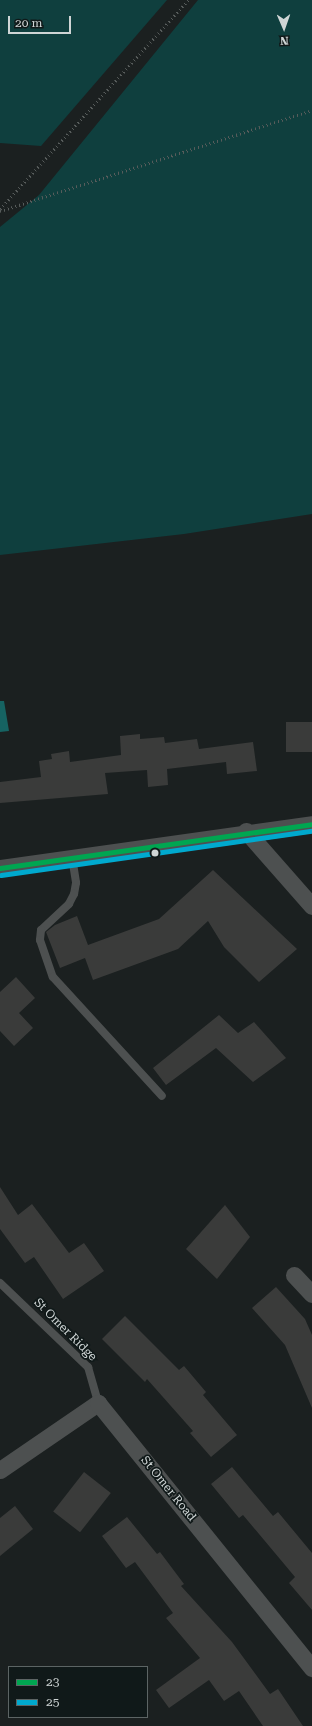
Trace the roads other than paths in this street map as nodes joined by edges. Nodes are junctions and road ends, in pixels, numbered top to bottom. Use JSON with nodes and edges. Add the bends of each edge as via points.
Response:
{"nodes":[{"id":1,"x":312,"y":824,"type":"edge"},
{"id":2,"x":246,"y":831,"type":"junction"},
{"id":3,"x":72,"y":857,"type":"junction"},
{"id":4,"x":0,"y":868,"type":"edge"},
{"id":5,"x":312,"y":906,"type":"edge"},
{"id":6,"x":162,"y":1096,"type":"dead end"},
{"id":7,"x":294,"y":1275,"type":"dead end"},
{"id":8,"x":0,"y":1283,"type":"edge"},
{"id":9,"x":312,"y":1294,"type":"edge"},
{"id":10,"x":98,"y":1403,"type":"junction"},
{"id":11,"x":0,"y":1470,"type":"edge"},
{"id":12,"x":312,"y":1668,"type":"edge"}],
"edges":[{"from":1,"to":2,"type":"street"},
{"from":2,"to":3,"type":"street"},
{"from":2,"to":5,"type":"street"},
{"from":3,"to":4,"type":"street"},
{"from":3,"to":6,"type":"lane","via":[[76,883],[74,894],[69,904],[41,930],[40,940],[53,977]]},
{"from":7,"to":9,"type":"street"},
{"from":8,"to":10,"type":"lane","name":"St Omer Ridge","via":[[88,1367]]},
{"from":10,"to":11,"type":"street"},
{"from":10,"to":12,"type":"street","name":"St Omer Road"}]}
